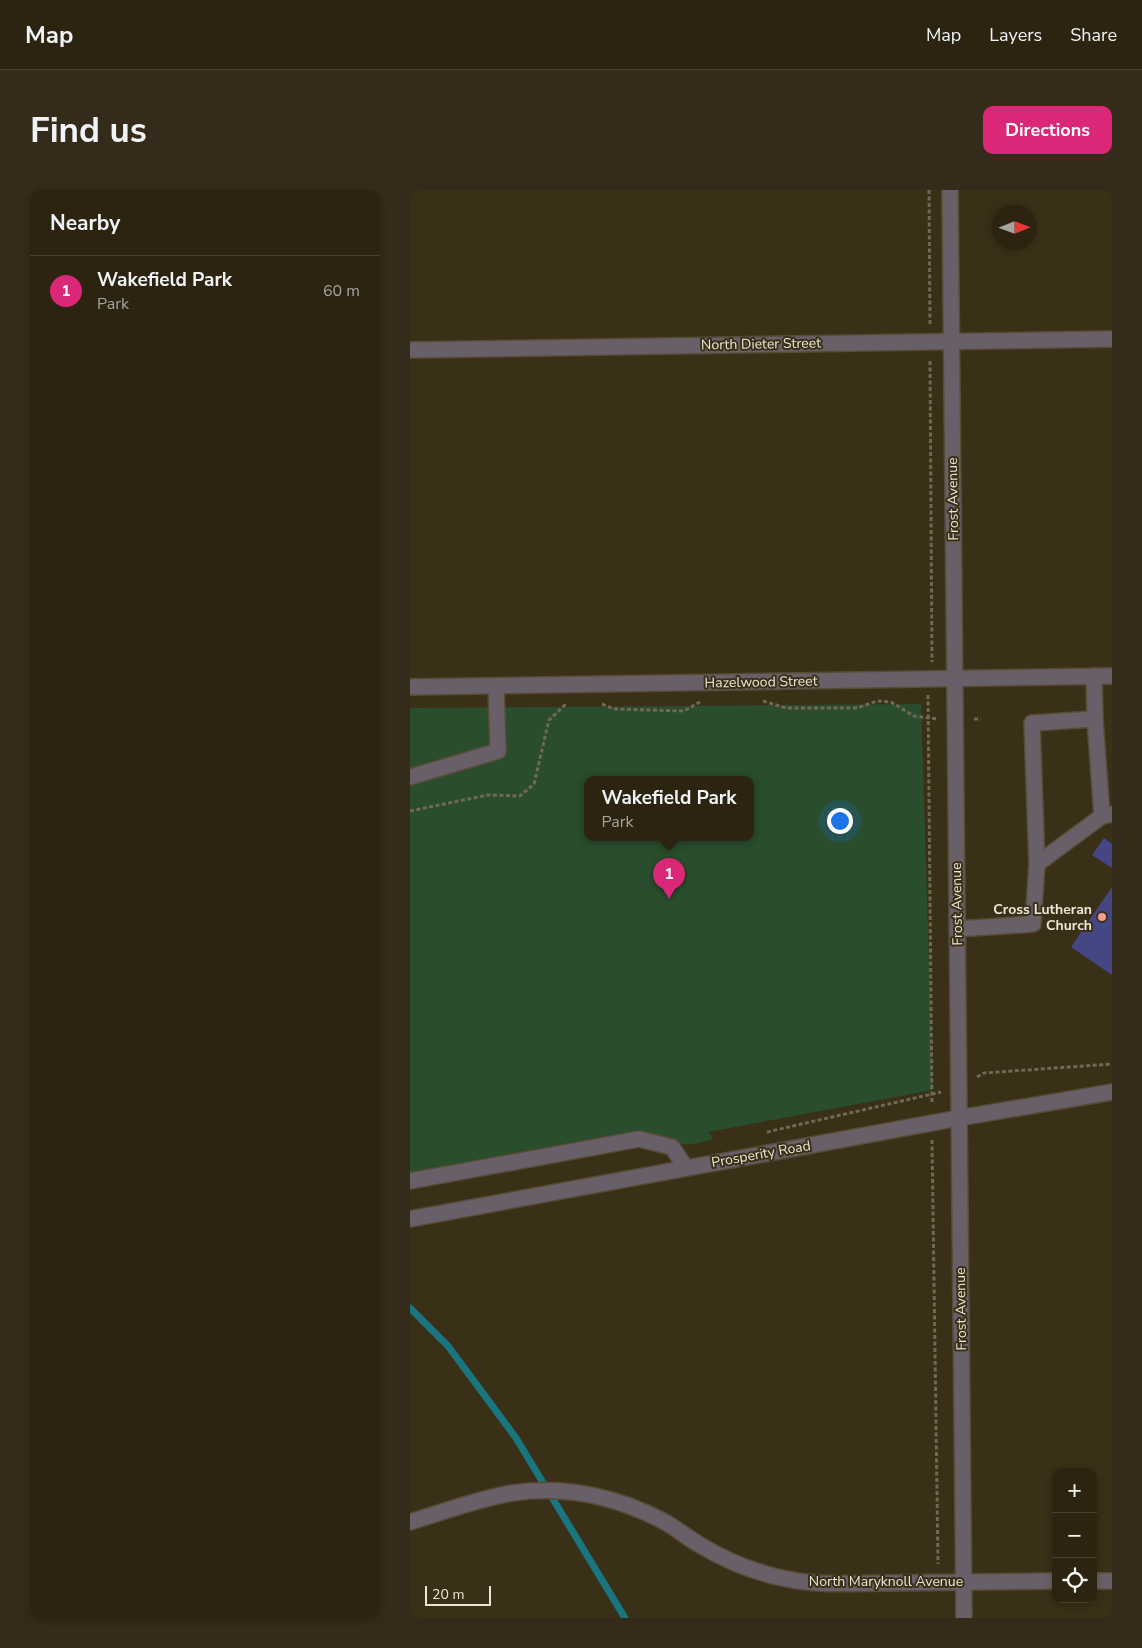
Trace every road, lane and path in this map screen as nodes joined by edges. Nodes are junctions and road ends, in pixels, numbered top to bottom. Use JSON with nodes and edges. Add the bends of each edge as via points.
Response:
{"nodes":[{"id":1,"x":929,"y":190,"type":"edge"},
{"id":2,"x":950,"y":190,"type":"edge"},
{"id":3,"x":1112,"y":339,"type":"edge"},
{"id":4,"x":930,"y":341,"type":"junction"},
{"id":5,"x":951,"y":341,"type":"junction"},
{"id":6,"x":410,"y":350,"type":"edge"},
{"id":7,"x":1094,"y":676,"type":"junction"},
{"id":8,"x":1112,"y":676,"type":"edge"},
{"id":9,"x":930,"y":679,"type":"junction"},
{"id":10,"x":955,"y":679,"type":"junction"},
{"id":11,"x":410,"y":687,"type":"edge"},
{"id":12,"x":496,"y":687,"type":"junction"},
{"id":13,"x":571,"y":700,"type":"dead end"},
{"id":14,"x":702,"y":700,"type":"dead end"},
{"id":15,"x":597,"y":701,"type":"dead end"},
{"id":16,"x":761,"y":701,"type":"dead end"},
{"id":17,"x":928,"y":718,"type":"junction"},
{"id":18,"x":1095,"y":718,"type":"junction"},
{"id":19,"x":955,"y":719,"type":"junction"},
{"id":20,"x":981,"y":719,"type":"dead end"},
{"id":21,"x":410,"y":777,"type":"edge"},
{"id":22,"x":410,"y":811,"type":"edge"},
{"id":23,"x":1107,"y":815,"type":"edge"},
{"id":24,"x":1037,"y":864,"type":"junction"},
{"id":25,"x":957,"y":929,"type":"junction"},
{"id":26,"x":1112,"y":1064,"type":"edge"},
{"id":27,"x":959,"y":1086,"type":"junction"},
{"id":28,"x":1112,"y":1092,"type":"edge"},
{"id":29,"x":932,"y":1094,"type":"junction"},
{"id":30,"x":959,"y":1118,"type":"junction"},
{"id":31,"x":932,"y":1123,"type":"junction"},
{"id":32,"x":761,"y":1134,"type":"dead end"},
{"id":33,"x":686,"y":1168,"type":"junction"},
{"id":34,"x":410,"y":1181,"type":"edge"},
{"id":35,"x":410,"y":1219,"type":"edge"},
{"id":36,"x":410,"y":1522,"type":"edge"},
{"id":37,"x":1112,"y":1580,"type":"edge"},
{"id":38,"x":1052,"y":1581,"type":"edge"},
{"id":39,"x":1097,"y":1581,"type":"edge"},
{"id":40,"x":940,"y":1582,"type":"junction"},
{"id":41,"x":964,"y":1582,"type":"junction"},
{"id":42,"x":964,"y":1618,"type":"edge"}],
"edges":[{"from":1,"to":4,"type":"path"},
{"from":2,"to":5,"type":"street","name":"Frost Avenue"},
{"from":3,"to":5,"type":"street","name":"North Dieter Street"},
{"from":4,"to":5,"type":"street","name":"North Dieter Street"},
{"from":4,"to":6,"type":"street","name":"North Dieter Street"},
{"from":4,"to":9,"type":"path","via":[[933,643]]},
{"from":5,"to":10,"type":"street","name":"Frost Avenue"},
{"from":7,"to":8,"type":"street","name":"Hazelwood Street"},
{"from":7,"to":10,"type":"street","name":"Hazelwood Street"},
{"from":7,"to":18,"type":"street"},
{"from":9,"to":10,"type":"street","name":"Hazelwood Street"},
{"from":9,"to":12,"type":"street","name":"Hazelwood Street"},
{"from":9,"to":17,"type":"path"},
{"from":10,"to":19,"type":"street","name":"Frost Avenue"},
{"from":11,"to":12,"type":"street","name":"Hazelwood Street"},
{"from":12,"to":21,"type":"street","via":[[498,751]]},
{"from":13,"to":22,"type":"path","via":[[549,720],[534,784],[520,796],[488,795]]},
{"from":14,"to":15,"type":"path","via":[[684,711],[614,709]]},
{"from":16,"to":17,"type":"path","via":[[786,708],[857,708],[877,701],[891,702],[914,716]]},
{"from":17,"to":19,"type":"path"},
{"from":17,"to":29,"type":"path"},
{"from":18,"to":23,"type":"street"},
{"from":18,"to":24,"type":"street","via":[[1032,723]]},
{"from":19,"to":20,"type":"path"},
{"from":19,"to":25,"type":"street","name":"Frost Avenue"},
{"from":23,"to":24,"type":"street"},
{"from":24,"to":25,"type":"street","via":[[1032,924]]},
{"from":25,"to":27,"type":"street","name":"Frost Avenue"},
{"from":26,"to":27,"type":"path","via":[[984,1073]]},
{"from":27,"to":29,"type":"path"},
{"from":27,"to":30,"type":"street","name":"Frost Avenue"},
{"from":28,"to":30,"type":"street","name":"Prosperity Road"},
{"from":29,"to":31,"type":"path"},
{"from":29,"to":32,"type":"path"},
{"from":30,"to":31,"type":"street","name":"Prosperity Road"},
{"from":30,"to":41,"type":"street","name":"Frost Avenue"},
{"from":31,"to":33,"type":"street","name":"Prosperity Road"},
{"from":31,"to":40,"type":"path","via":[[937,1556]]},
{"from":33,"to":34,"type":"street","via":[[672,1147],[639,1139]]},
{"from":33,"to":35,"type":"street","name":"Prosperity Road"},
{"from":36,"to":40,"type":"street","name":"North Maryknoll Avenue","via":[[512,1493],[576,1492],[608,1498],[638,1509],[729,1561],[759,1573],[790,1580],[830,1583]]},
{"from":37,"to":39,"type":"street"},
{"from":38,"to":41,"type":"street","name":"North Maryknoll Avenue"},
{"from":40,"to":41,"type":"street","name":"North Maryknoll Avenue"},
{"from":41,"to":42,"type":"street","name":"Frost Avenue"}]}
